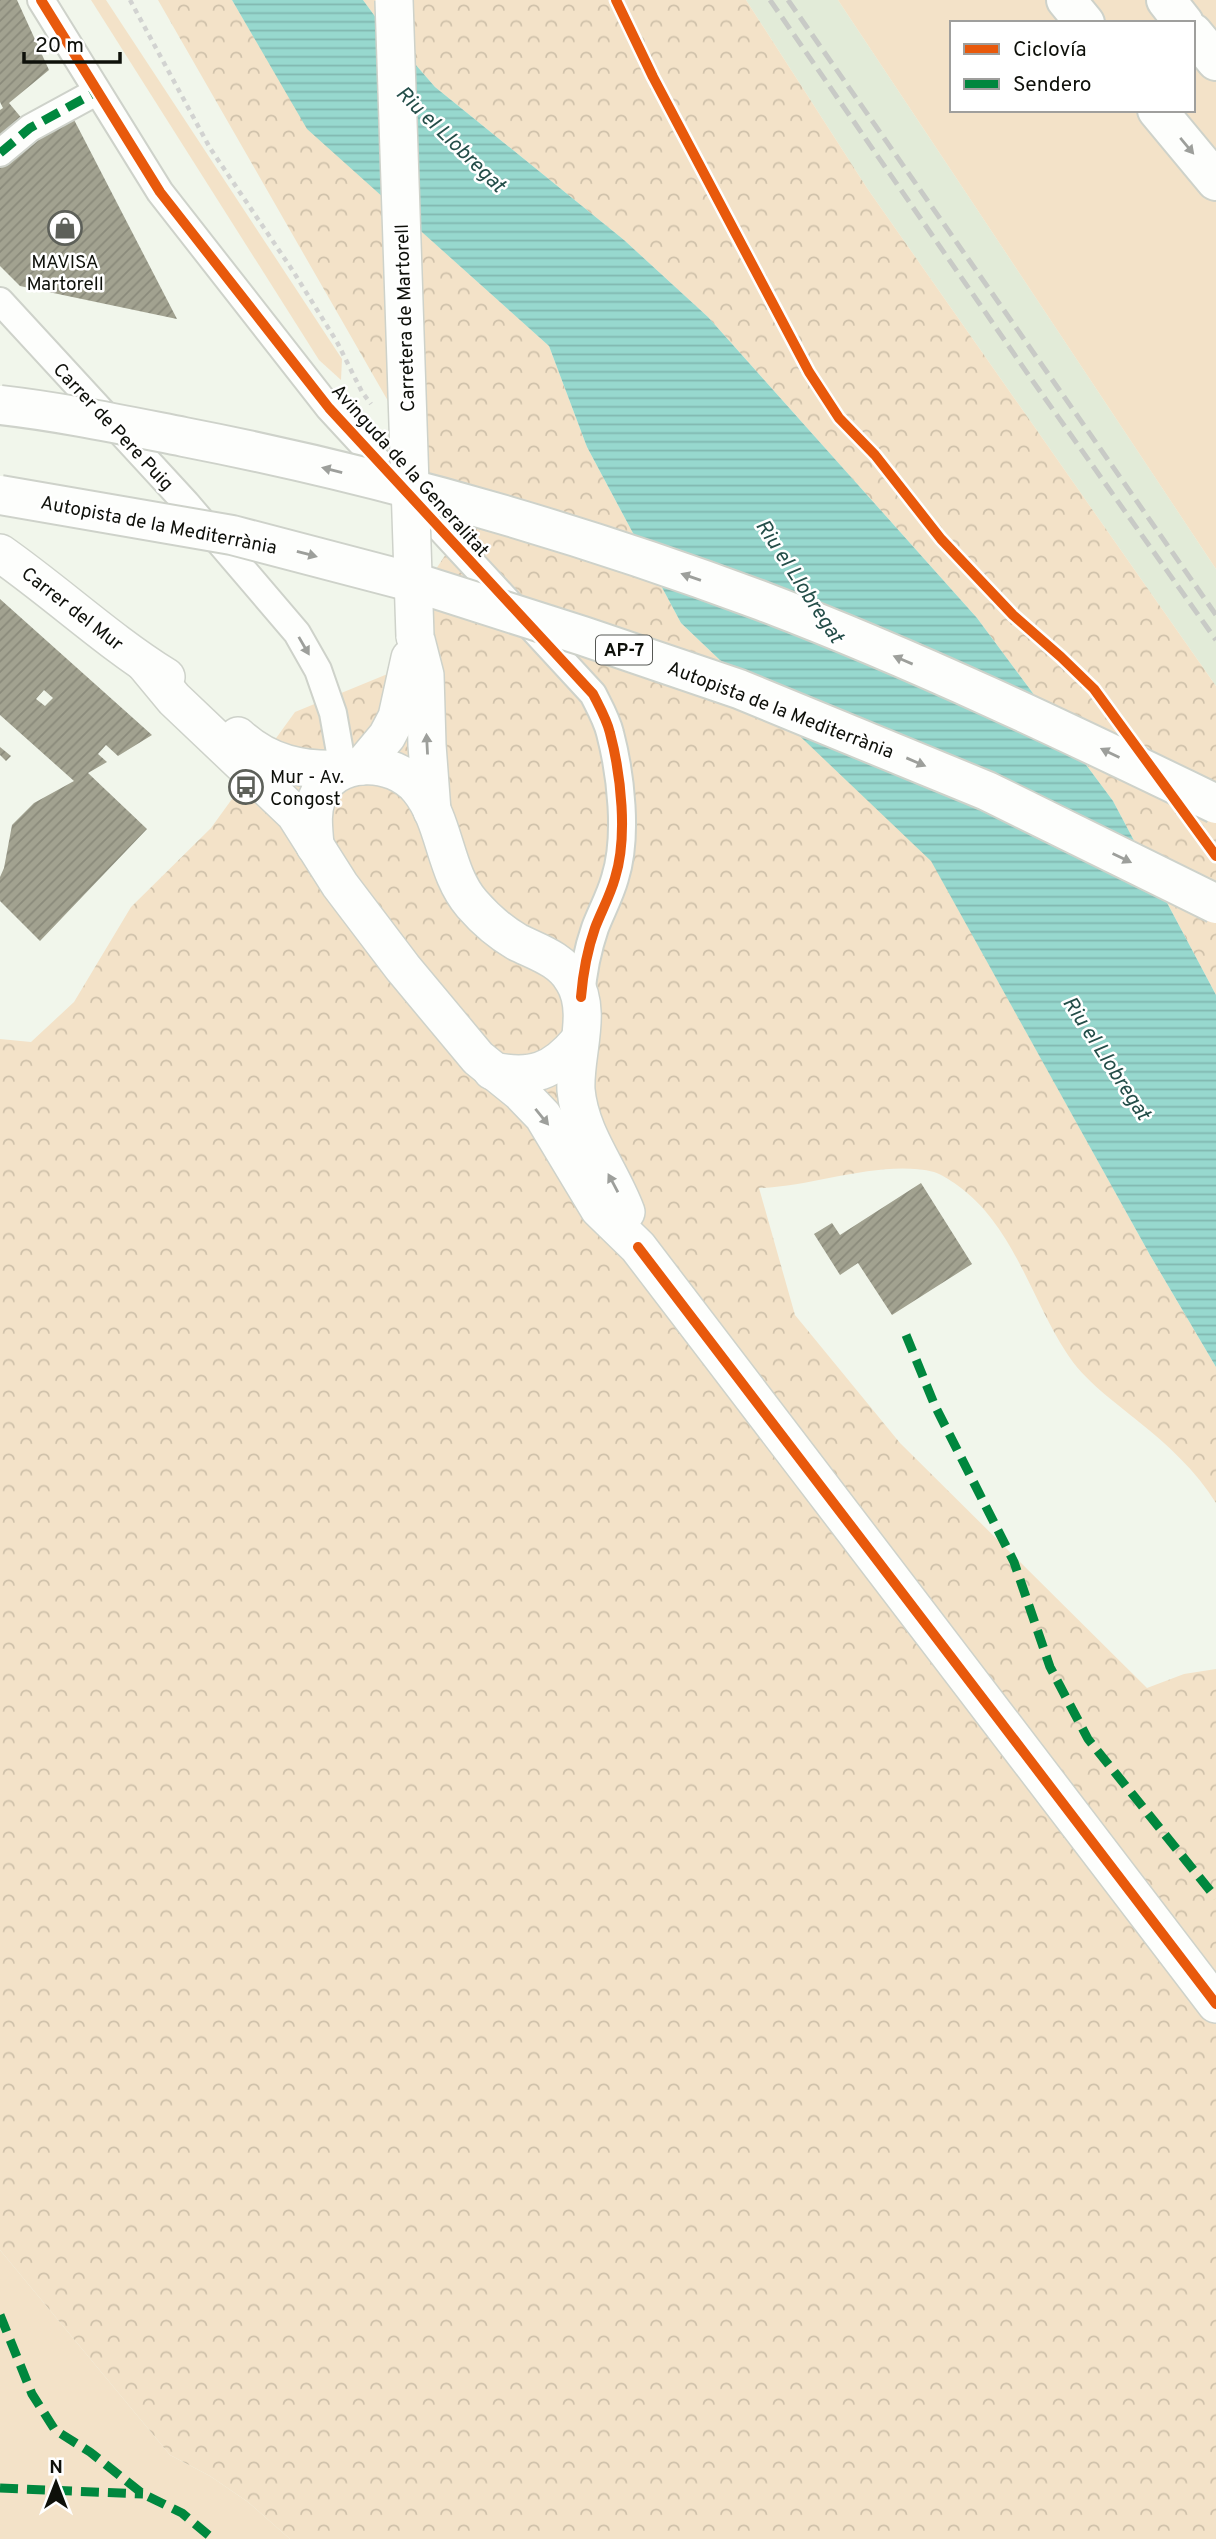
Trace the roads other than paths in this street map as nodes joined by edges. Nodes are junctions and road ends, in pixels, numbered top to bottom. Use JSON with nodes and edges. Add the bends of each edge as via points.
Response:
{"nodes":[{"id":1,"x":40,"y":0,"type":"edge"},
{"id":2,"x":394,"y":0,"type":"edge"},
{"id":3,"x":1066,"y":0,"type":"edge"},
{"id":4,"x":1166,"y":0,"type":"edge"},
{"id":5,"x":1083,"y":21,"type":"edge"},
{"id":6,"x":1182,"y":21,"type":"edge"},
{"id":7,"x":1195,"y":35,"type":"edge"},
{"id":8,"x":1216,"y":61,"type":"edge"},
{"id":9,"x":96,"y":92,"type":"junction"},
{"id":10,"x":1159,"y":112,"type":"edge"},
{"id":11,"x":0,"y":153,"type":"edge"},
{"id":12,"x":1216,"y":181,"type":"edge"},
{"id":13,"x":0,"y":301,"type":"edge"},
{"id":14,"x":0,"y":405,"type":"edge"},
{"id":15,"x":0,"y":495,"type":"edge"},
{"id":16,"x":0,"y":553,"type":"edge"},
{"id":17,"x":415,"y":636,"type":"junction"},
{"id":18,"x":145,"y":664,"type":"junction"},
{"id":19,"x":353,"y":767,"type":"junction"},
{"id":20,"x":1216,"y":804,"type":"edge"},
{"id":21,"x":432,"y":812,"type":"junction"},
{"id":22,"x":315,"y":846,"type":"junction"},
{"id":23,"x":1216,"y":904,"type":"edge"},
{"id":24,"x":581,"y":997,"type":"junction"},
{"id":25,"x":579,"y":1041,"type":"junction"},
{"id":26,"x":492,"y":1071,"type":"junction"},
{"id":27,"x":638,"y":1247,"type":"junction"},
{"id":28,"x":1216,"y":2004,"type":"edge"}],
"edges":[{"from":1,"to":9,"type":"street","name":"Avinguda de la Generalitat"},
{"from":2,"to":17,"type":"main road","name":"Carretera de Martorell","bridge":true},
{"from":3,"to":5,"type":"highway"},
{"from":4,"to":6,"type":"highway"},
{"from":7,"to":8,"type":"highway"},
{"from":9,"to":11,"type":"street","via":[[30,128]]},
{"from":9,"to":24,"type":"street","name":"Avinguda de la Generalitat","via":[[160,192],[340,421],[593,694],[614,752],[621,843],[616,876],[583,968]]},
{"from":10,"to":12,"type":"highway","one_way":true},
{"from":13,"to":19,"type":"street","name":"Carrer de Pere Puig","one_way":true,"via":[[186,503],[297,634],[318,670]]},
{"from":20,"to":14,"type":"highway","one_way":true,"bridge":true,"via":[[1002,701],[762,601],[591,543],[421,491],[248,449]]},
{"from":15,"to":23,"type":"highway","name":"Autopista de la Mediterrània","number":"AP-7","one_way":true,"bridge":true,"via":[[232,535],[423,584],[662,662],[987,791]]},
{"from":16,"to":18,"type":"main road","name":"Carrer del Mur"},
{"from":17,"to":19,"type":"main road","via":[[397,718],[387,736]]},
{"from":21,"to":17,"type":"main road","one_way":true,"via":[[425,675]]},
{"from":18,"to":19,"type":"main road","name":"Carrer del Mur","via":[[189,691],[246,744],[270,758],[317,770]]},
{"from":18,"to":22,"type":"main road","name":"Carrer del Mur","via":[[174,699],[295,814]]},
{"from":19,"to":21,"type":"main road","name":"Carrer del Mur","via":[[386,767],[405,776]]},
{"from":19,"to":22,"type":"main road","via":[[327,782],[317,798]]},
{"from":21,"to":24,"type":"main road","via":[[470,902],[493,926],[562,966]]},
{"from":22,"to":26,"type":"main road","name":"Carrer del Mur","via":[[404,968],[463,1043]]},
{"from":24,"to":25,"type":"main road"},
{"from":25,"to":26,"type":"main road","via":[[565,1058],[541,1071],[521,1075]]},
{"from":27,"to":25,"type":"main road","one_way":true,"via":[[621,1198],[579,1109]]},
{"from":26,"to":27,"type":"main road","name":"Carrer del Mur","one_way":true,"via":[[543,1116],[599,1209]]},
{"from":27,"to":28,"type":"main road"}]}
